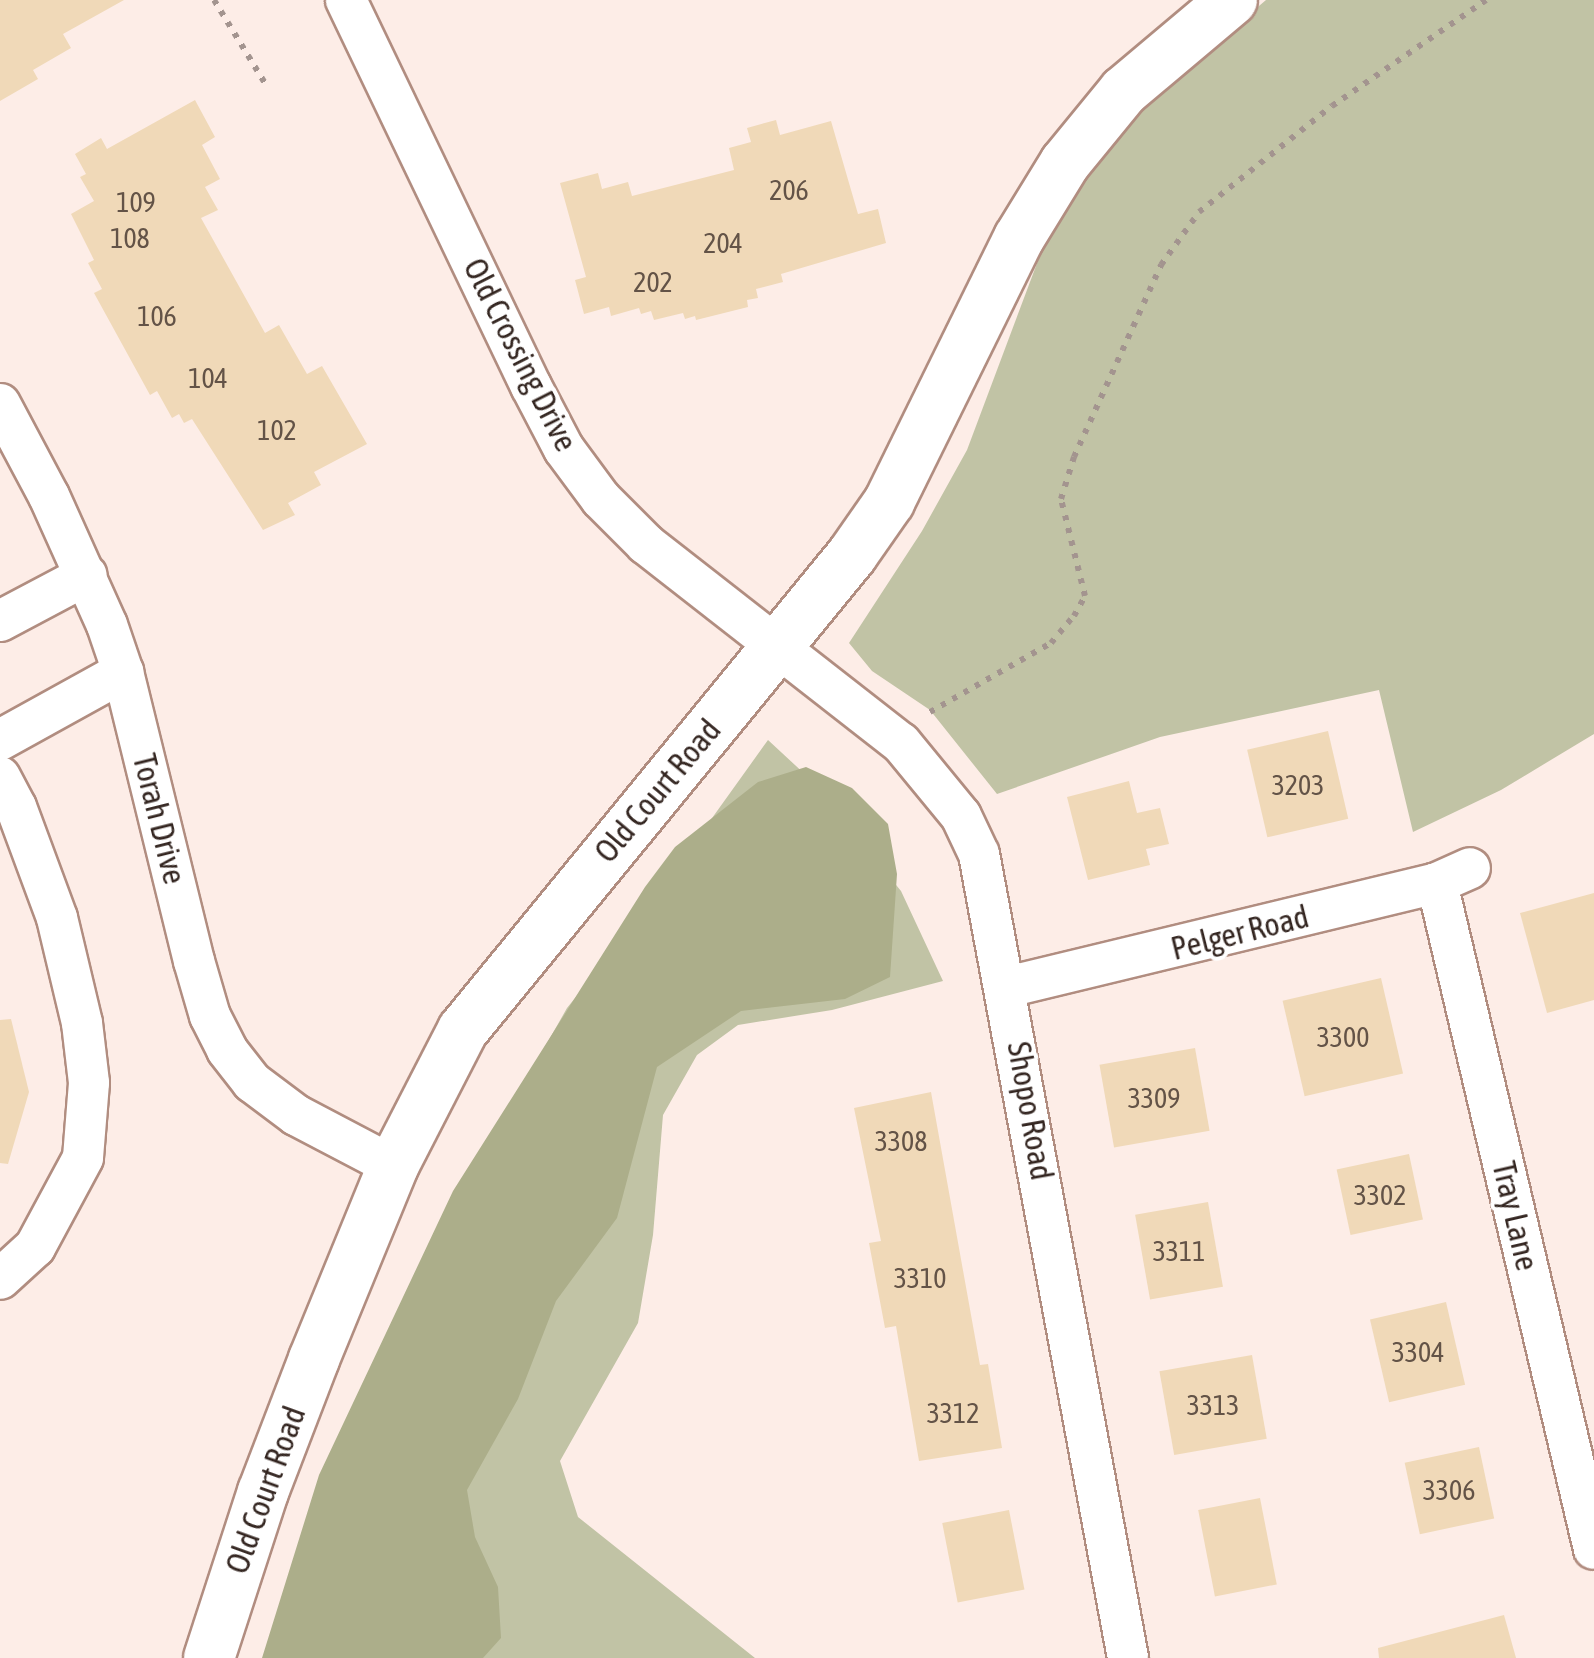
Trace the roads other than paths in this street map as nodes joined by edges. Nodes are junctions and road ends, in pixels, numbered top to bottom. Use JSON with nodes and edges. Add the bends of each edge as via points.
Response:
{"nodes":[{"id":1,"x":346,"y":0,"type":"edge"},
{"id":2,"x":1232,"y":0,"type":"edge"},
{"id":3,"x":0,"y":404,"type":"edge"},
{"id":4,"x":87,"y":575,"type":"junction"},
{"id":5,"x":0,"y":621,"type":"edge"},
{"id":6,"x":778,"y":644,"type":"junction"},
{"id":7,"x":123,"y":672,"type":"junction"},
{"id":8,"x":0,"y":740,"type":"edge"},
{"id":9,"x":0,"y":778,"type":"edge"},
{"id":10,"x":1454,"y":876,"type":"joint"},
{"id":11,"x":1007,"y":988,"type":"junction"},
{"id":12,"x":393,"y":1166,"type":"junction"},
{"id":13,"x":0,"y":1278,"type":"edge"},
{"id":14,"x":1594,"y":1549,"type":"edge"},
{"id":15,"x":209,"y":1658,"type":"edge"},
{"id":16,"x":1128,"y":1658,"type":"edge"}],
"edges":[{"from":1,"to":6,"type":"street","name":"Old Crossing Drive","via":[[564,449],[646,544]]},
{"from":2,"to":6,"type":"main road","name":"Old Court Road","via":[[1124,91],[1064,163],[1018,238],[890,502]]},
{"from":3,"to":4,"type":"street","name":"Torah Drive"},
{"from":4,"to":5,"type":"street"},
{"from":4,"to":7,"type":"street","name":"Torah Drive"},
{"from":6,"to":11,"type":"street","name":"Shopo Road","via":[[901,743],[961,816],[984,873]]},
{"from":6,"to":12,"type":"main road","name":"Old Court Road","via":[[463,1030]]},
{"from":7,"to":8,"type":"street"},
{"from":7,"to":12,"type":"street","name":"Torah Drive","via":[[194,962],[227,1050],[252,1082],[296,1116]]},
{"from":9,"to":13,"type":"street","via":[[56,918],[89,1083],[82,1158],[35,1247]]},
{"from":10,"to":11,"type":"street","name":"Pelger Road"},
{"from":10,"to":14,"type":"street","name":"Tray Lane"},
{"from":11,"to":16,"type":"street","name":"Shopo Road"},
{"from":12,"to":15,"type":"main road","name":"Old Court Road","via":[[270,1476]]}]}
